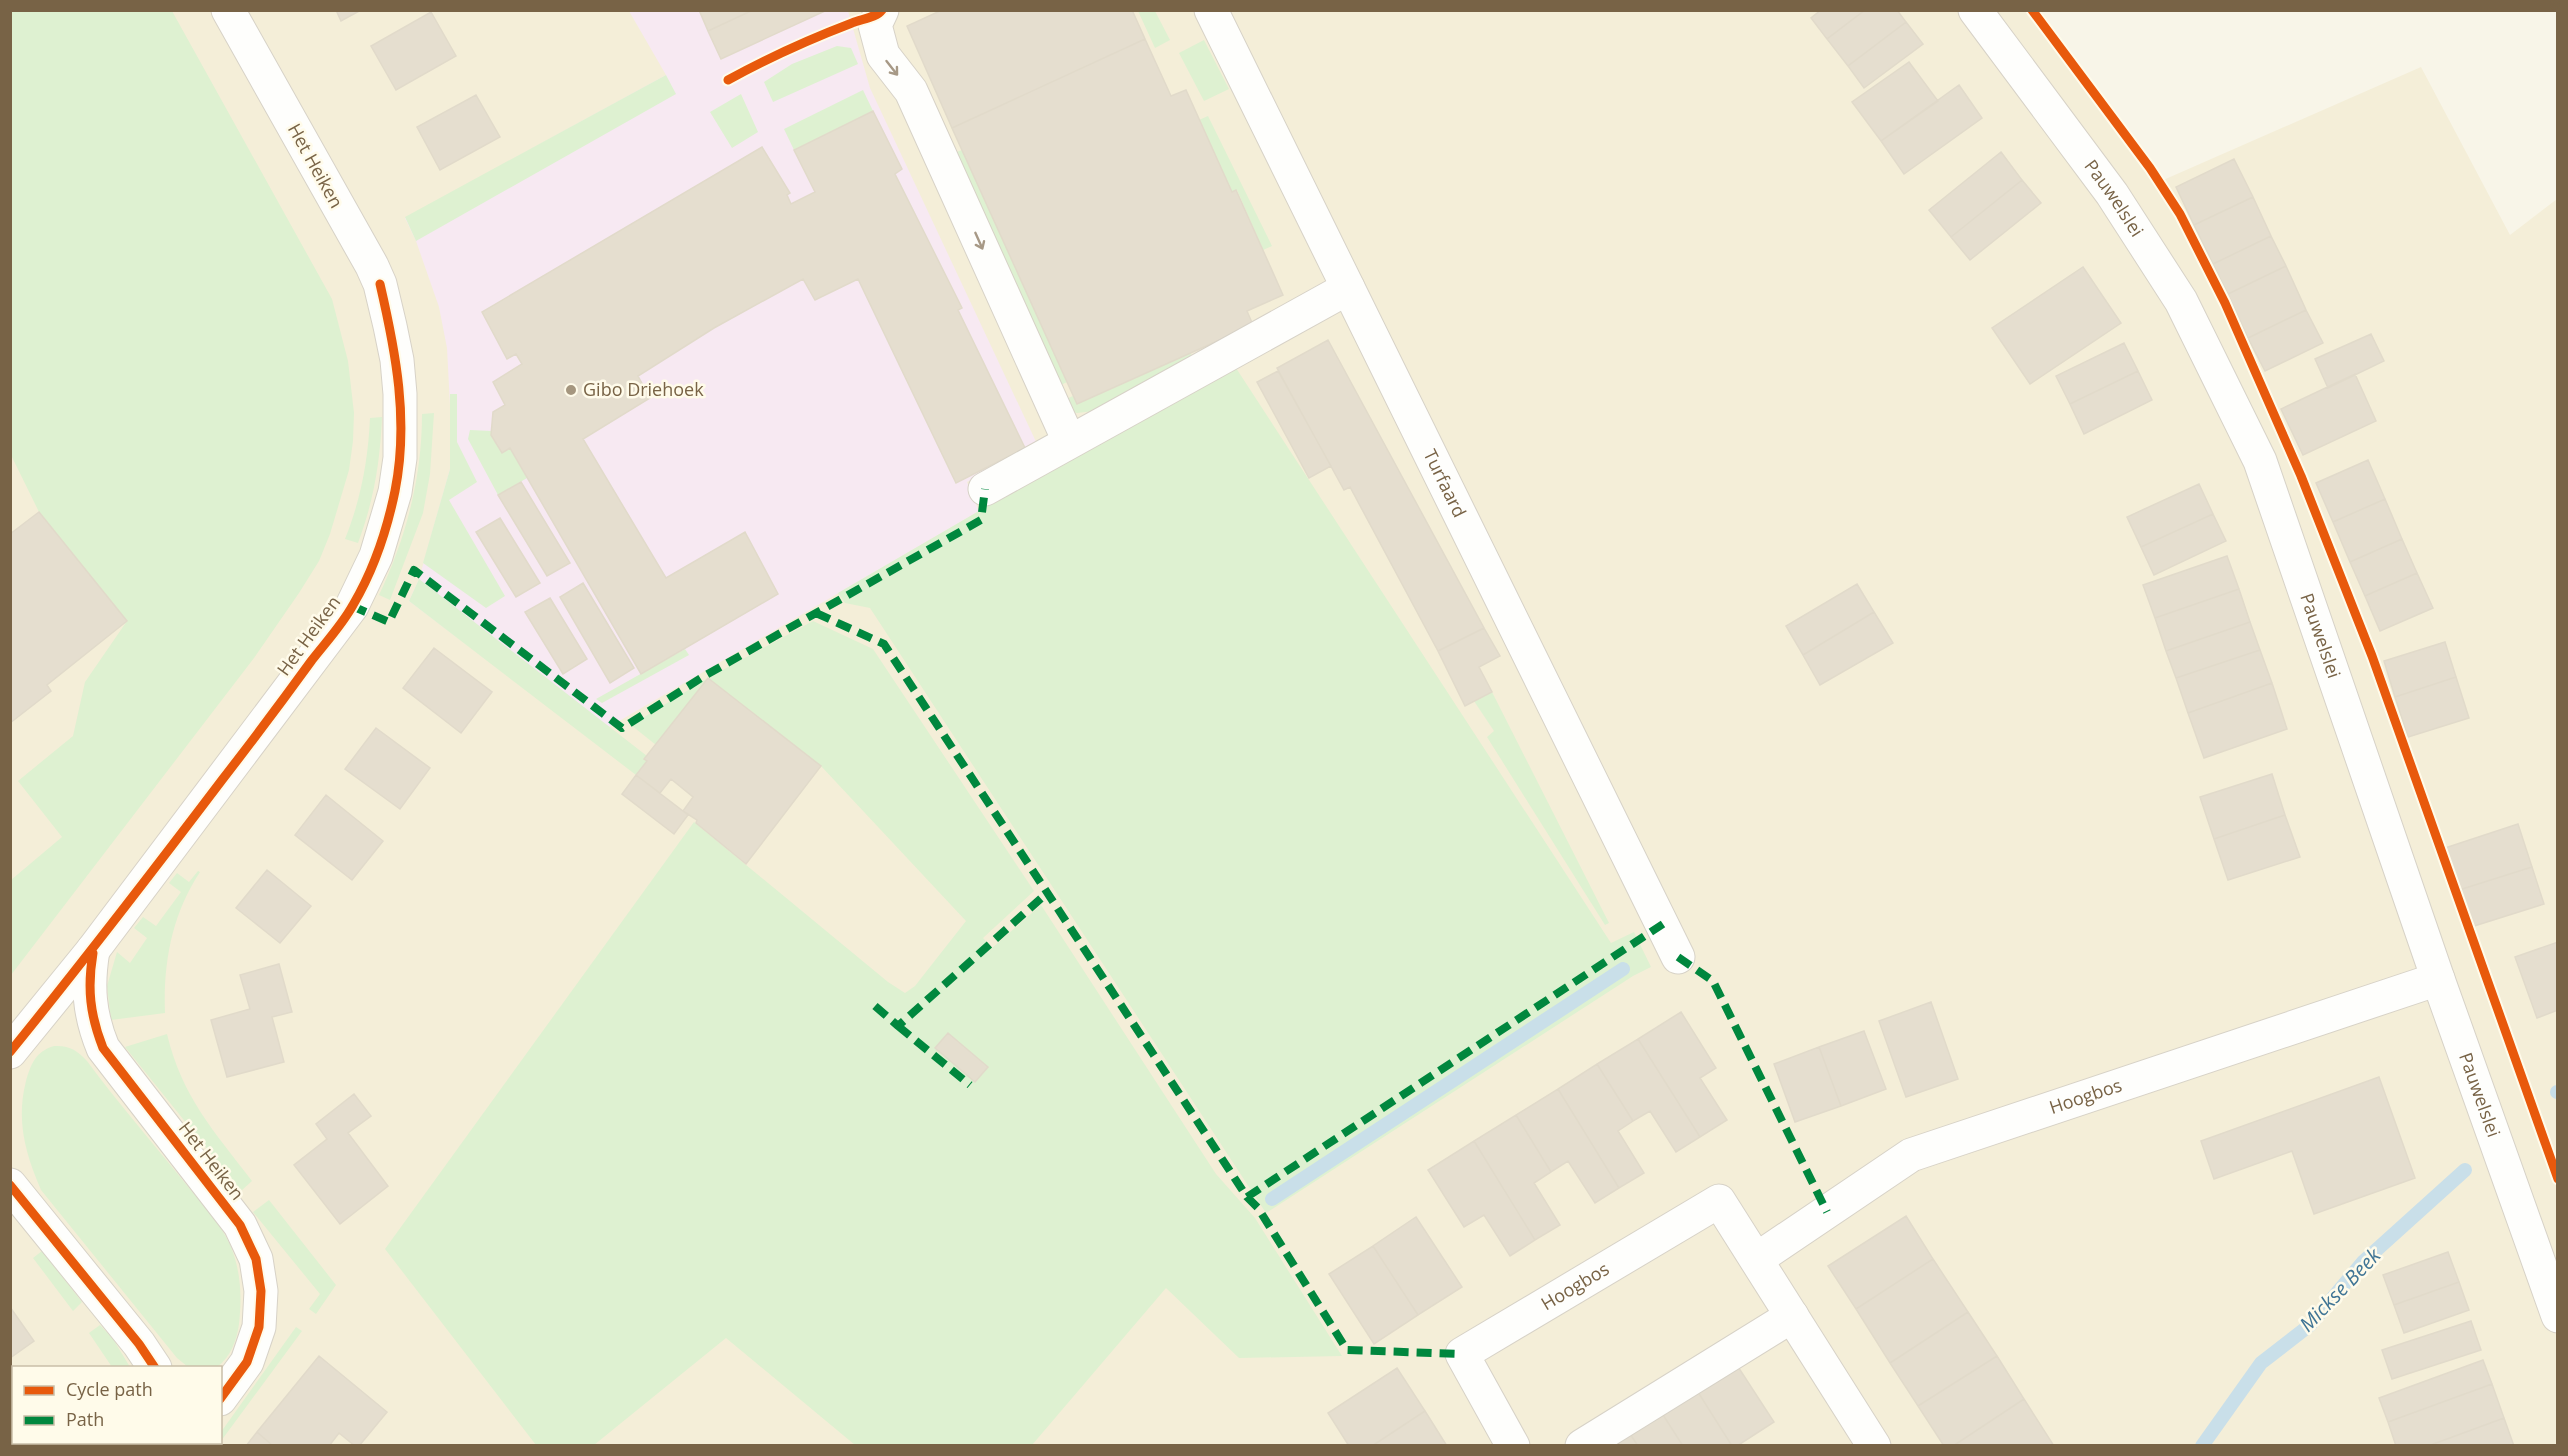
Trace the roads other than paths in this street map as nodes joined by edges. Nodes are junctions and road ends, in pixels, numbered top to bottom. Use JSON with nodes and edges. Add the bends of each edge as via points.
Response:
{"nodes":[{"id":1,"x":228,"y":10,"type":"edge"},
{"id":2,"x":1211,"y":10,"type":"edge"},
{"id":3,"x":1975,"y":10,"type":"edge"},
{"id":4,"x":881,"y":12,"type":"edge"},
{"id":5,"x":1348,"y":288,"type":"junction"},
{"id":6,"x":1069,"y":441,"type":"junction"},
{"id":7,"x":985,"y":489,"type":"dead end"},
{"id":8,"x":93,"y":950,"type":"junction"},
{"id":9,"x":1678,"y":957,"type":"dead end"},
{"id":10,"x":2438,"y":980,"type":"junction"},
{"id":11,"x":10,"y":1052,"type":"edge"},
{"id":12,"x":10,"y":1185,"type":"edge"},
{"id":13,"x":1757,"y":1259,"type":"junction"},
{"id":14,"x":1792,"y":1316,"type":"junction"},
{"id":15,"x":2558,"y":1316,"type":"edge"},
{"id":16,"x":154,"y":1366,"type":"edge"},
{"id":17,"x":222,"y":1397,"type":"edge"},
{"id":18,"x":1513,"y":1446,"type":"edge"},
{"id":19,"x":1582,"y":1446,"type":"edge"},
{"id":20,"x":1874,"y":1446,"type":"edge"}],
"edges":[{"from":1,"to":8,"type":"street","name":"Het Heiken","via":[[380,284],[397,360],[400,458],[395,492],[379,546],[352,606]]},
{"from":2,"to":5,"type":"street","name":"Turfaard"},
{"from":3,"to":10,"type":"street","name":"Pauwelslei","via":[[2112,194],[2181,301],[2260,461]]},
{"from":4,"to":6,"type":"street","one_way":true,"via":[[875,25],[883,55],[911,91]]},
{"from":5,"to":6,"type":"street"},
{"from":5,"to":9,"type":"street","name":"Turfaard"},
{"from":6,"to":7,"type":"street"},
{"from":8,"to":11,"type":"street","name":"Het Heiken"},
{"from":8,"to":17,"type":"street","name":"Het Heiken","via":[[89,972],[92,1022],[102,1048],[240,1225],[256,1258],[261,1291],[259,1327],[247,1362]]},
{"from":10,"to":13,"type":"street","name":"Hoogbos","via":[[1911,1155]]},
{"from":10,"to":15,"type":"street","name":"Pauwelslei"},
{"from":12,"to":16,"type":"street"},
{"from":13,"to":14,"type":"street","name":"Hoogbos"},
{"from":13,"to":18,"type":"street","name":"Hoogbos","via":[[1719,1201],[1462,1354]]},
{"from":14,"to":19,"type":"street"},
{"from":14,"to":20,"type":"street","name":"Hoogbos"}]}
